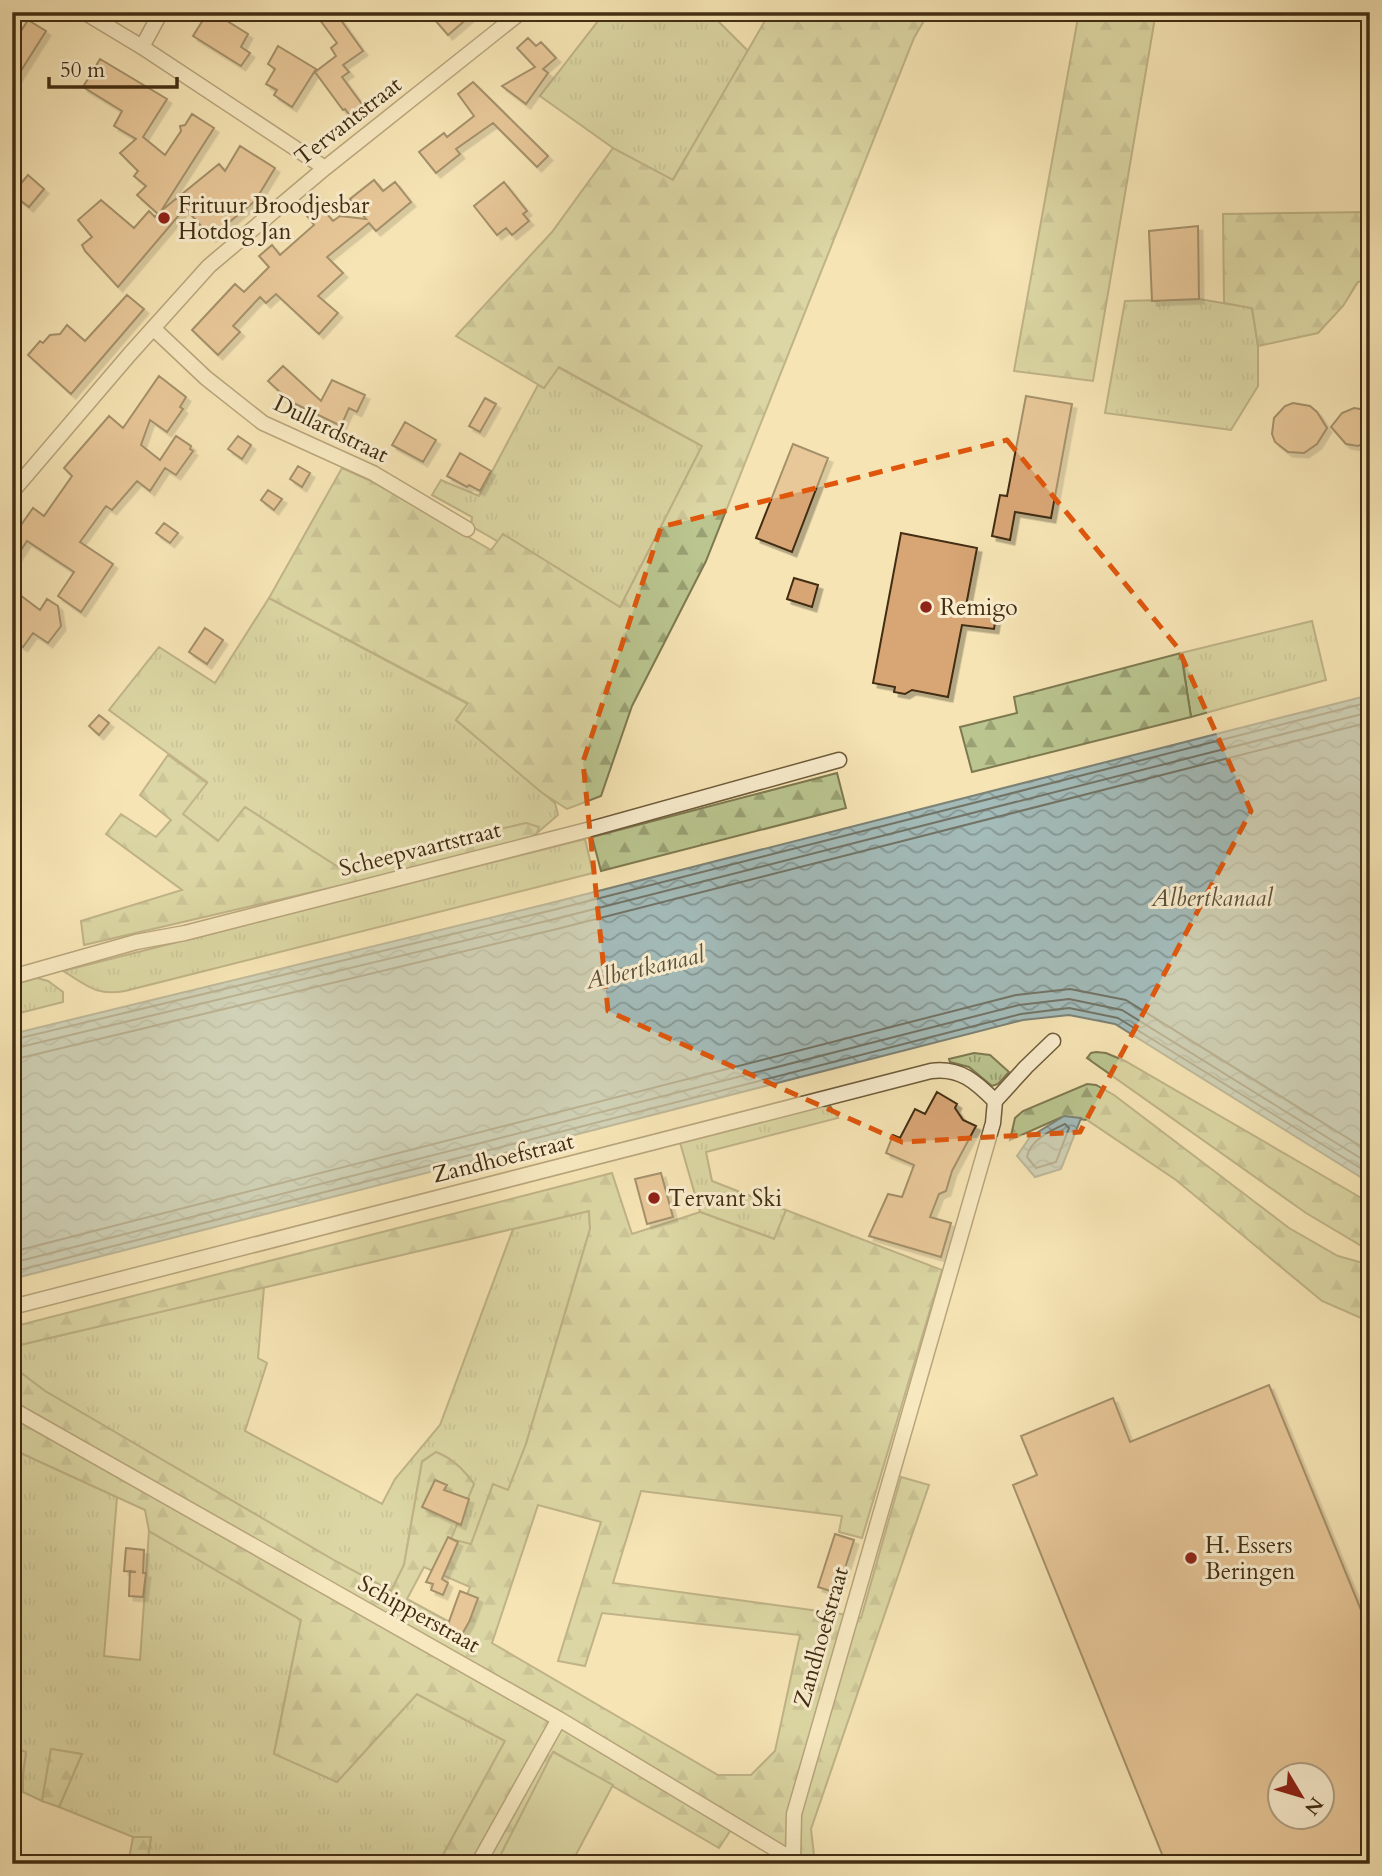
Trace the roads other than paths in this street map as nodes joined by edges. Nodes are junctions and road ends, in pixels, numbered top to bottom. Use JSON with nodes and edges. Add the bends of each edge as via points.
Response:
{"nodes":[{"id":1,"x":84,"y":12,"type":"edge"},
{"id":2,"x":161,"y":12,"type":"edge"},
{"id":3,"x":521,"y":12,"type":"edge"},
{"id":4,"x":142,"y":47,"type":"junction"},
{"id":5,"x":325,"y":168,"type":"junction"},
{"id":6,"x":153,"y":328,"type":"junction"},
{"id":7,"x":12,"y":492,"type":"edge"},
{"id":8,"x":467,"y":529,"type":"dead end"},
{"id":9,"x":839,"y":761,"type":"dead end"},
{"id":10,"x":12,"y":977,"type":"edge"},
{"id":11,"x":1053,"y":1041,"type":"dead end"},
{"id":12,"x":995,"y":1101,"type":"junction"},
{"id":13,"x":12,"y":1307,"type":"edge"},
{"id":14,"x":12,"y":1409,"type":"edge"},
{"id":15,"x":559,"y":1719,"type":"junction"},
{"id":16,"x":796,"y":1862,"type":"edge"},
{"id":17,"x":478,"y":1864,"type":"edge"}],
"edges":[{"from":1,"to":4,"type":"street"},
{"from":2,"to":4,"type":"street"},
{"from":3,"to":5,"type":"street","name":"Tervantstraat"},
{"from":4,"to":5,"type":"street"},
{"from":5,"to":6,"type":"street","name":"Tervantstraat","via":[[209,266]]},
{"from":6,"to":7,"type":"street","name":"Tervantstraat"},
{"from":6,"to":8,"type":"street","name":"Dullardstraat","via":[[263,423],[373,473]]},
{"from":9,"to":10,"type":"street","name":"Scheepvaartstraat"},
{"from":11,"to":12,"type":"street"},
{"from":12,"to":13,"type":"street","name":"Zandhoefstraat","via":[[967,1076],[945,1069],[931,1071]]},
{"from":12,"to":16,"type":"street","name":"Zandhoefstraat","via":[[993,1123],[793,1814]]},
{"from":14,"to":15,"type":"street","name":"Schipperstraat"},
{"from":15,"to":16,"type":"street","name":"Schipperstraat"},
{"from":15,"to":17,"type":"street"}]}
